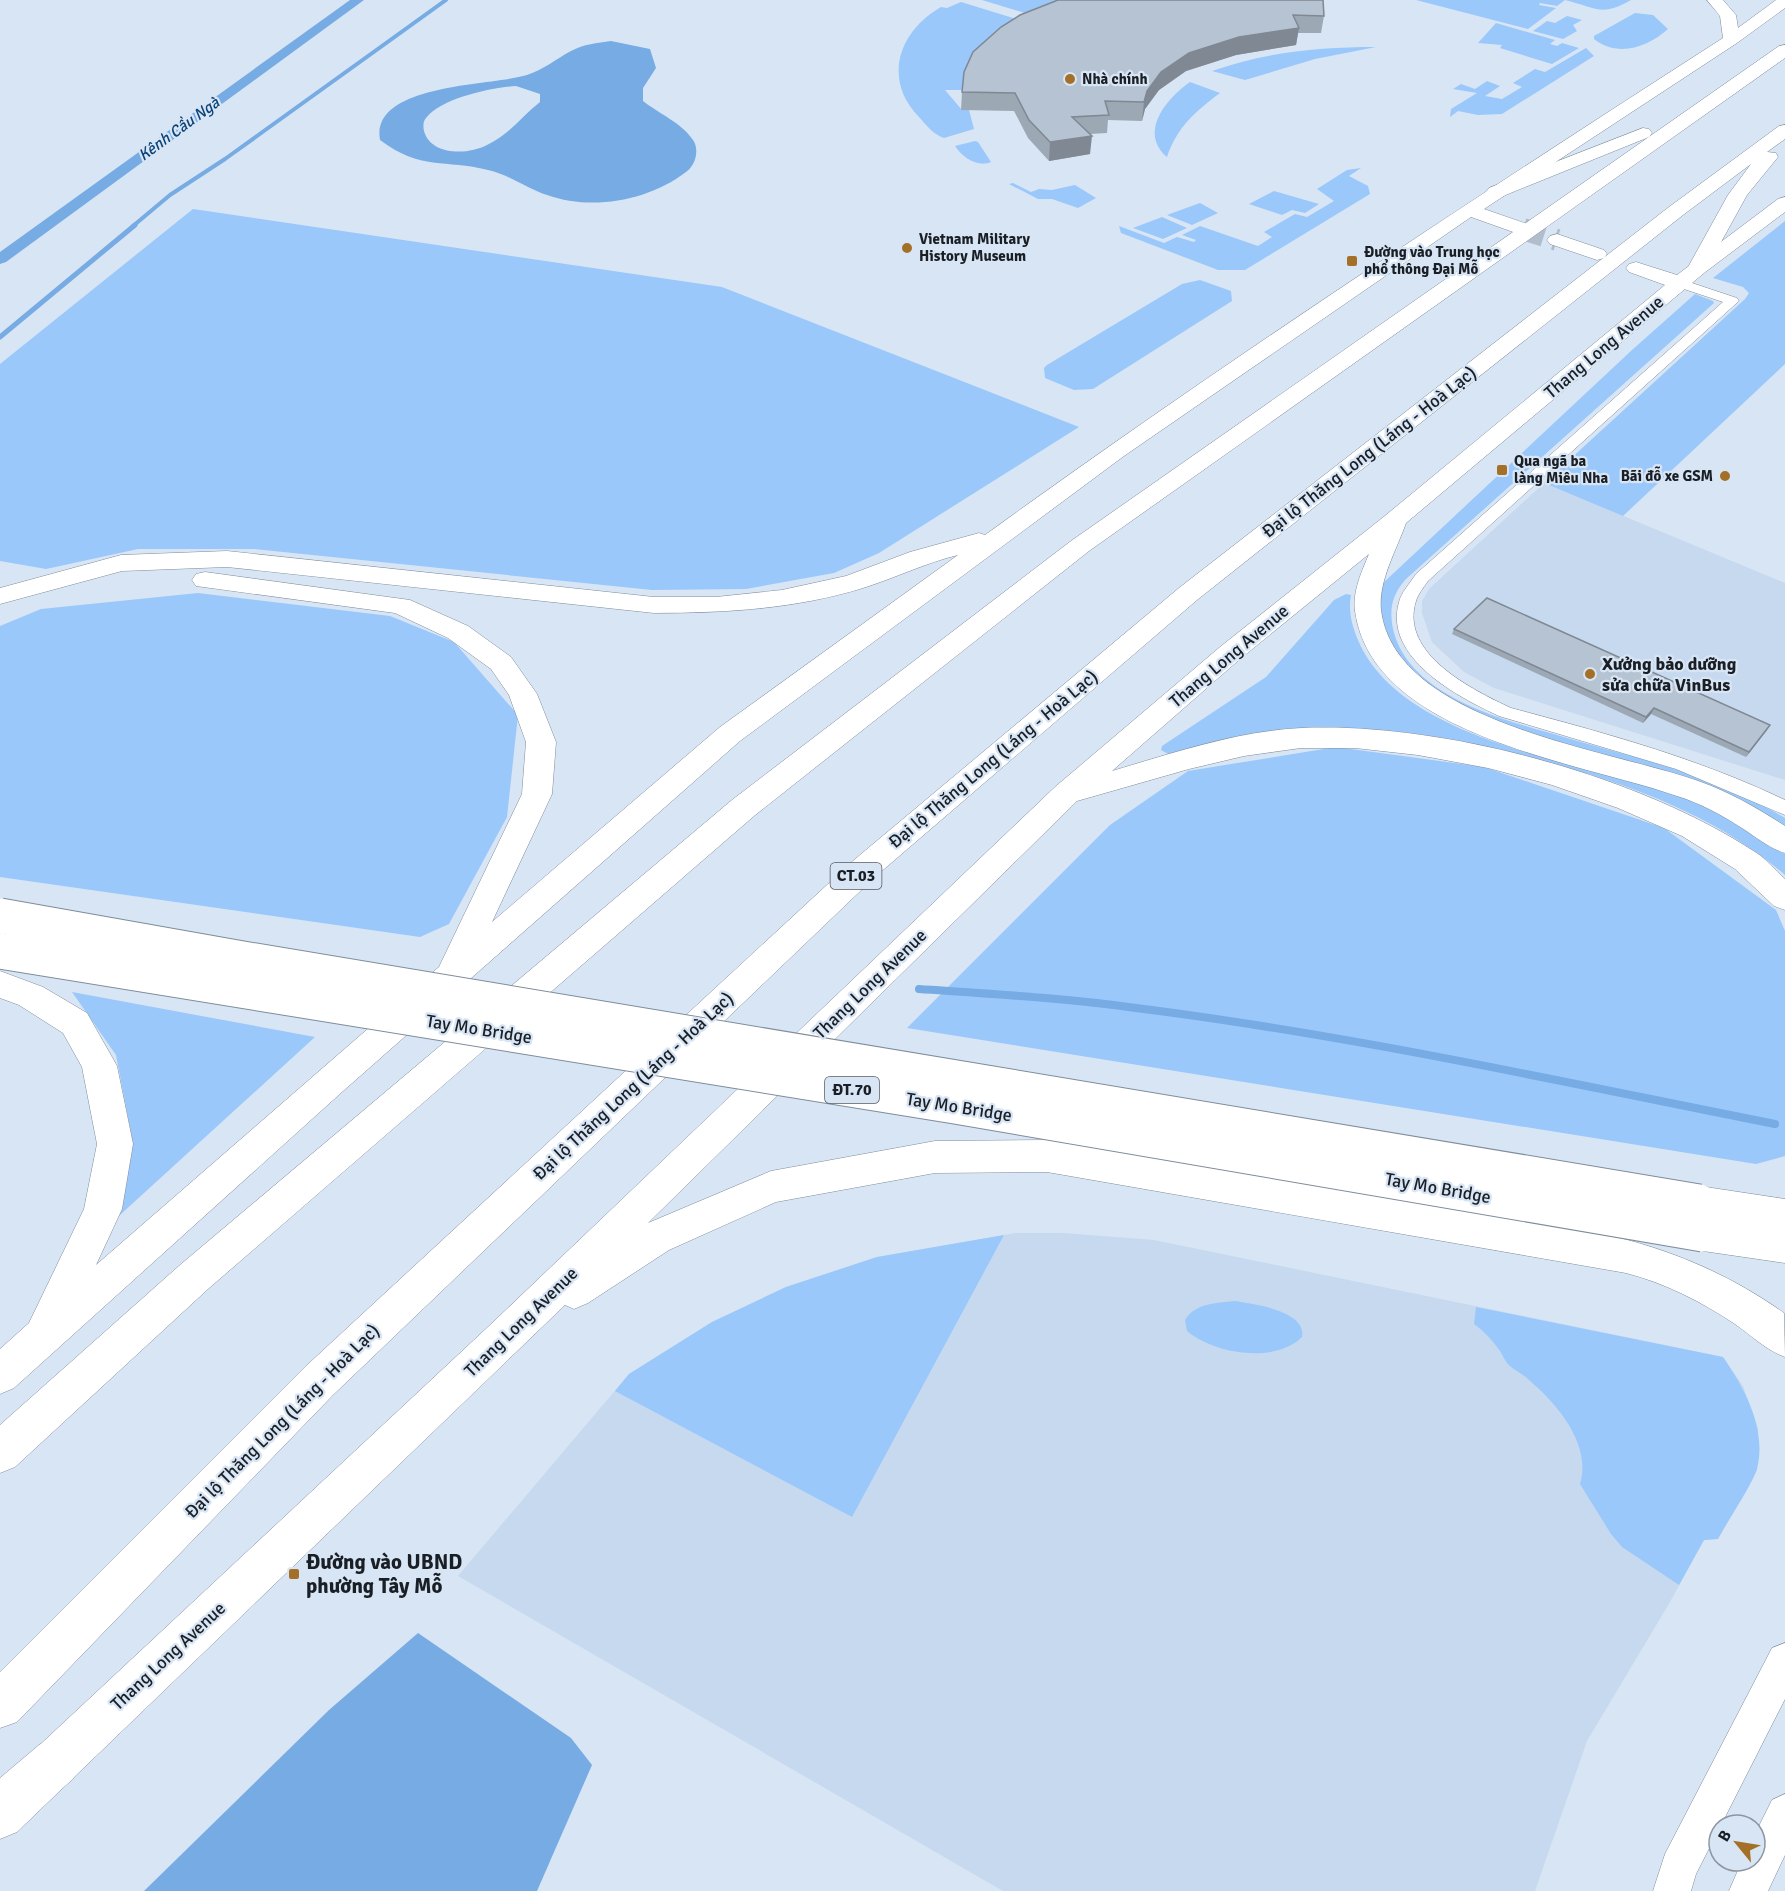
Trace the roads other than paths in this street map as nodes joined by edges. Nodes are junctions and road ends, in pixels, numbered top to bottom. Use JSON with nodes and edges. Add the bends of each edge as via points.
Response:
{"nodes":[{"id":1,"x":1714,"y":0,"type":"edge"},
{"id":2,"x":1785,"y":2,"type":"edge"},
{"id":3,"x":1731,"y":40,"type":"junction"},
{"id":4,"x":1781,"y":53,"type":"edge"},
{"id":5,"x":1785,"y":130,"type":"edge"},
{"id":6,"x":1785,"y":143,"type":"edge"},
{"id":7,"x":1496,"y":192,"type":"junction"},
{"id":8,"x":1785,"y":203,"type":"edge"},
{"id":9,"x":1468,"y":210,"type":"junction"},
{"id":10,"x":1523,"y":229,"type":"tunnel mouth"},
{"id":11,"x":1557,"y":240,"type":"tunnel mouth"},
{"id":12,"x":1597,"y":254,"type":"dead end"},
{"id":13,"x":1636,"y":268,"type":"dead end"},
{"id":14,"x":1689,"y":276,"type":"junction"},
{"id":15,"x":1395,"y":520,"type":"junction"},
{"id":16,"x":999,"y":535,"type":"junction"},
{"id":17,"x":0,"y":596,"type":"edge"},
{"id":18,"x":0,"y":614,"type":"edge"},
{"id":19,"x":1066,"y":794,"type":"junction"},
{"id":20,"x":1785,"y":808,"type":"edge"},
{"id":21,"x":1785,"y":842,"type":"edge"},
{"id":22,"x":1785,"y":898,"type":"edge"},
{"id":23,"x":0,"y":916,"type":"edge"},
{"id":24,"x":0,"y":951,"type":"edge"},
{"id":25,"x":449,"y":978,"type":"junction"},
{"id":26,"x":0,"y":984,"type":"edge"},
{"id":27,"x":1701,"y":1218,"type":"junction"},
{"id":28,"x":1783,"y":1231,"type":"edge"},
{"id":29,"x":42,"y":1336,"type":"junction"},
{"id":30,"x":503,"y":1339,"type":"junction"},
{"id":31,"x":1785,"y":1339,"type":"edge"},
{"id":32,"x":0,"y":1375,"type":"edge"},
{"id":33,"x":0,"y":1453,"type":"edge"},
{"id":34,"x":1785,"y":1661,"type":"edge"},
{"id":35,"x":0,"y":1705,"type":"edge"},
{"id":36,"x":56,"y":1762,"type":"junction"},
{"id":37,"x":0,"y":1810,"type":"edge"},
{"id":38,"x":1785,"y":1813,"type":"edge"},
{"id":39,"x":0,"y":1815,"type":"edge"},
{"id":40,"x":1672,"y":1891,"type":"edge"},
{"id":41,"x":1748,"y":1891,"type":"edge"}],
"edges":[{"from":1,"to":3,"type":"main road","via":[[1728,15]]},
{"from":2,"to":3,"type":"main road"},
{"from":3,"to":7,"type":"main road"},
{"from":4,"to":7,"type":"main road","via":[[1725,81],[1677,117]]},
{"from":4,"to":33,"type":"main road","via":[[1080,546],[743,808],[194,1277]]},
{"from":5,"to":35,"type":"main road","name":"Đại lộ Thăng Long (Láng - Hoà Lạc)","number":"CT.03","via":[[1188,594],[865,868],[319,1381]]},
{"from":6,"to":14,"type":"main road","via":[[1759,166]]},
{"from":7,"to":9,"type":"main road"},
{"from":8,"to":14,"type":"main road","name":"Thang Long Avenue"},
{"from":9,"to":10,"type":"main road"},
{"from":9,"to":16,"type":"main road"},
{"from":11,"to":12,"type":"main road"},
{"from":13,"to":14,"type":"main road"},
{"from":14,"to":15,"type":"main road","name":"Thang Long Avenue"},
{"from":14,"to":20,"type":"street","via":[[1732,300],[1422,579],[1406,601],[1405,625],[1414,647],[1434,670],[1485,703],[1700,771]]},
{"from":15,"to":19,"type":"main road","name":"Thang Long Avenue","via":[[1230,653]]},
{"from":15,"to":21,"type":"main road","via":[[1369,591],[1368,611],[1378,646],[1407,684],[1431,702],[1469,721],[1688,789],[1763,825]]},
{"from":16,"to":17,"type":"main road","via":[[919,557],[854,582],[782,598],[716,604],[654,605],[227,559],[121,564]]},
{"from":16,"to":25,"type":"main road","via":[[730,734]]},
{"from":18,"to":25,"type":"main road","via":[[96,589],[211,580],[401,606],[458,632],[501,663],[523,694],[541,742],[537,794]]},
{"from":19,"to":22,"type":"main road","via":[[1178,761],[1265,742],[1304,738],[1402,742],[1520,766],[1665,814],[1721,844],[1753,867]]},
{"from":19,"to":30,"type":"main road","name":"Thang Long Avenue"},
{"from":23,"to":27,"type":"main road","name":"Tay Mo Bridge","number":"ĐT.70","bridge":true,"via":[[993,1083]]},
{"from":24,"to":27,"type":"main road","name":"Tay Mo Bridge","number":"ĐT.70","bridge":true,"via":[[955,1106]]},
{"from":25,"to":29,"type":"main road"},
{"from":26,"to":29,"type":"main road","via":[[31,996],[75,1023],[99,1066],[115,1144],[104,1209]]},
{"from":27,"to":28,"type":"main road","number":"ĐT.70"},
{"from":29,"to":32,"type":"main road"},
{"from":30,"to":31,"type":"main road","via":[[655,1238],[771,1187],[935,1157],[1047,1156],[1647,1261],[1732,1300]]},
{"from":30,"to":36,"type":"main road","name":"Thang Long Avenue"},
{"from":34,"to":40,"type":"street","via":[[1679,1868]]},
{"from":36,"to":37,"type":"main road"},
{"from":36,"to":39,"type":"main road","name":"Thang Long Avenue"},
{"from":38,"to":41,"type":"street"}]}
